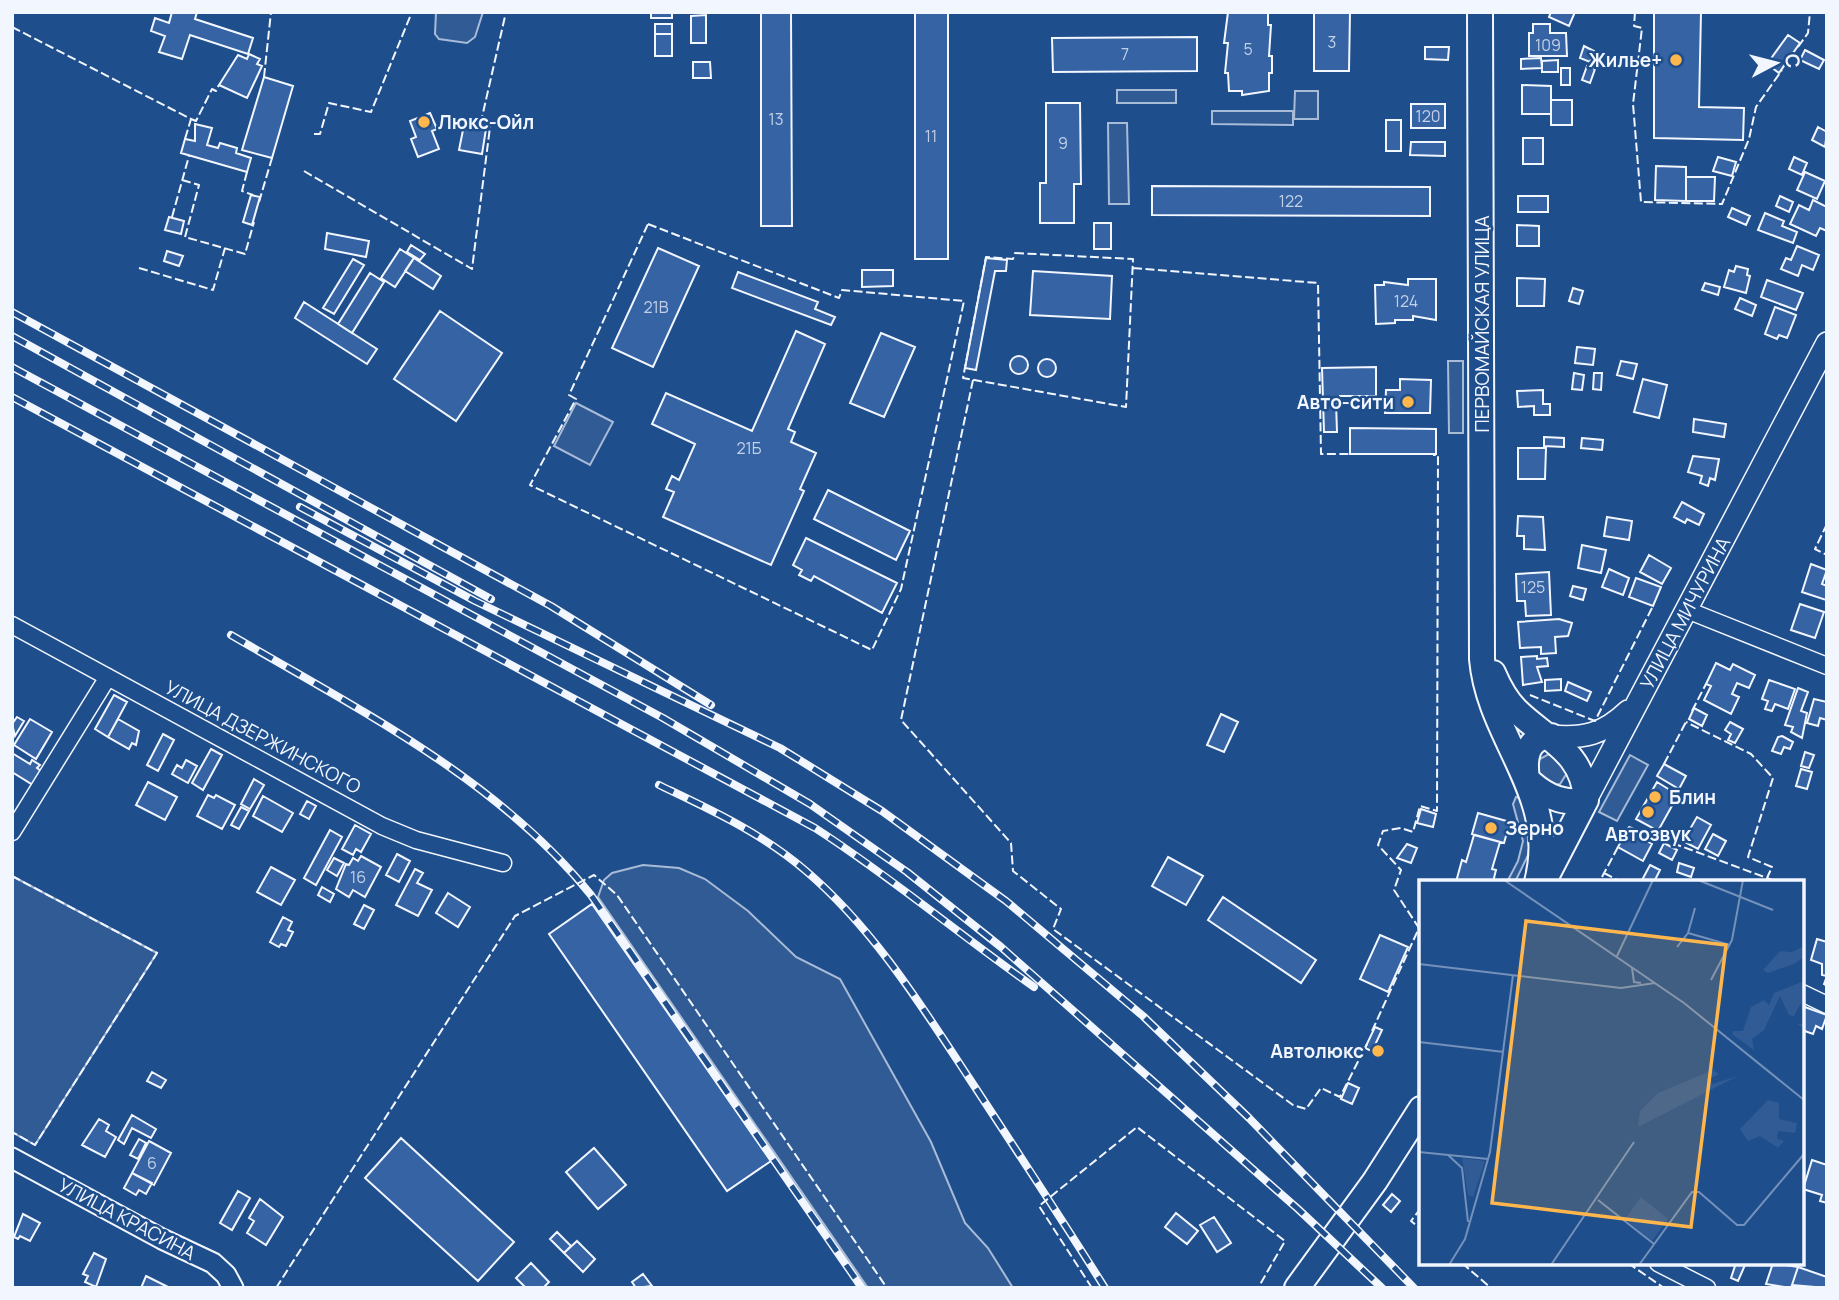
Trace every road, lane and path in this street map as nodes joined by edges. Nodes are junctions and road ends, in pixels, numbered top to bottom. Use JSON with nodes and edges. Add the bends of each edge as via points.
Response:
{"nodes":[{"id":1,"x":1480,"y":12,"type":"edge"},
{"id":2,"x":1827,"y":343,"type":"edge"},
{"id":3,"x":1687,"y":610,"type":"junction"},
{"id":4,"x":12,"y":625,"type":"edge"},
{"id":5,"x":1482,"y":635,"type":"junction"},
{"id":6,"x":1827,"y":666,"type":"edge"},
{"id":7,"x":108,"y":677,"type":"junction"},
{"id":8,"x":1638,"y":702,"type":"junction"},
{"id":9,"x":1551,"y":736,"type":"junction"},
{"id":10,"x":1527,"y":779,"type":"junction"},
{"id":11,"x":1587,"y":800,"type":"junction"},
{"id":12,"x":12,"y":832,"type":"edge"},
{"id":13,"x":503,"y":863,"type":"dead end"},
{"id":14,"x":1537,"y":880,"type":"edge"},
{"id":15,"x":1545,"y":880,"type":"edge"},
{"id":16,"x":1804,"y":994,"type":"edge"},
{"id":17,"x":1827,"y":1005,"type":"edge"},
{"id":18,"x":1419,"y":1112,"type":"edge"},
{"id":19,"x":12,"y":1158,"type":"edge"},
{"id":20,"x":1662,"y":1265,"type":"edge"},
{"id":21,"x":233,"y":1288,"type":"edge"},
{"id":22,"x":1297,"y":1288,"type":"edge"},
{"id":23,"x":1707,"y":1288,"type":"edge"}],
"edges":[{"from":1,"to":5,"type":"main road","name":"ПЕРВОМАЙСКАЯ УЛИЦА"},
{"from":2,"to":3,"type":"main road","name":"УЛИЦА МИЧУРИНА"},
{"from":3,"to":6,"type":"street"},
{"from":3,"to":8,"type":"main road","name":"УЛИЦА МИЧУРИНА"},
{"from":4,"to":7,"type":"street","name":"УЛИЦА ДЗЕРЖИНСКОГО"},
{"from":5,"to":9,"type":"main road","name":"ПЕРВОМАЙСКАЯ УЛИЦА","via":[[1493,673],[1507,699]]},
{"from":5,"to":10,"type":"main road","name":"ПЕРВОМАЙСКАЯ УЛИЦА","via":[[1489,698]]},
{"from":7,"to":12,"type":"street"},
{"from":7,"to":13,"type":"street","name":"УЛИЦА ДЗЕРЖИНСКОГО","via":[[382,826],[416,841]]},
{"from":8,"to":9,"type":"main road","via":[[1597,734]]},
{"from":8,"to":11,"type":"main road","name":"УЛИЦА МИЧУРИНА"},
{"from":9,"to":10,"type":"main road","via":[[1539,738],[1529,747]]},
{"from":9,"to":11,"type":"main road","name":"ПЕРВОМАЙСКАЯ УЛИЦА","via":[[1578,766]]},
{"from":10,"to":11,"type":"main road","via":[[1553,797]]},
{"from":10,"to":14,"type":"main road","name":"ПЕРВОМАЙСКАЯ УЛИЦА","via":[[1543,831]]},
{"from":11,"to":15,"type":"main road","name":"УЛИЦА МИЧУРИНА"},
{"from":16,"to":17,"type":"street"},
{"from":18,"to":22,"type":"main road"},
{"from":19,"to":21,"type":"street","name":"УЛИЦА КРАСИНА","via":[[213,1263]]},
{"from":20,"to":23,"type":"street"}]}
